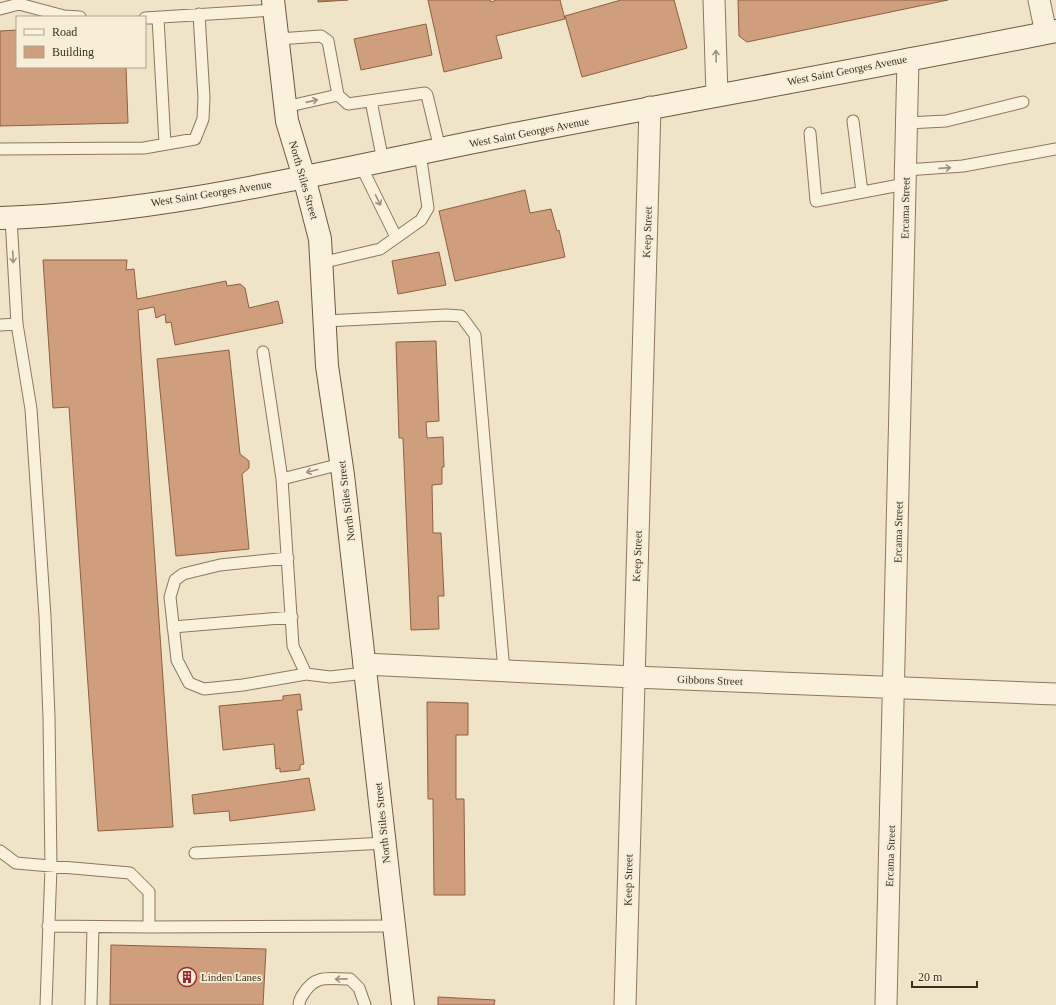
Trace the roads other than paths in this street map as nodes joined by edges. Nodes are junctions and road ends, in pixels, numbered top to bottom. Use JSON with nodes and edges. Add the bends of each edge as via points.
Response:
{"nodes":[{"id":1,"x":714,"y":0,"type":"edge"},
{"id":2,"x":1039,"y":0,"type":"edge"},
{"id":3,"x":274,"y":5,"type":"edge"},
{"id":4,"x":0,"y":9,"type":"edge"},
{"id":5,"x":199,"y":14,"type":"junction"},
{"id":6,"x":64,"y":16,"type":"edge"},
{"id":7,"x":146,"y":18,"type":"edge"},
{"id":8,"x":158,"y":18,"type":"junction"},
{"id":9,"x":1051,"y":32,"type":"edge"},
{"id":10,"x":278,"y":39,"type":"junction"},
{"id":11,"x":908,"y":59,"type":"junction"},
{"id":12,"x":338,"y":95,"type":"junction"},
{"id":13,"x":717,"y":95,"type":"junction"},
{"id":14,"x":370,"y":101,"type":"junction"},
{"id":15,"x":1024,"y":102,"type":"dead end"},
{"id":16,"x":285,"y":107,"type":"junction"},
{"id":17,"x":650,"y":107,"type":"junction"},
{"id":18,"x":853,"y":121,"type":"dead end"},
{"id":19,"x":907,"y":123,"type":"junction"},
{"id":20,"x":810,"y":133,"type":"dead end"},
{"id":21,"x":165,"y":144,"type":"junction"},
{"id":22,"x":0,"y":149,"type":"edge"},
{"id":23,"x":1056,"y":149,"type":"edge"},
{"id":24,"x":430,"y":151,"type":"junction"},
{"id":25,"x":383,"y":161,"type":"junction"},
{"id":26,"x":361,"y":166,"type":"junction"},
{"id":27,"x":304,"y":177,"type":"junction"},
{"id":28,"x":906,"y":177,"type":"junction"},
{"id":29,"x":862,"y":192,"type":"junction"},
{"id":30,"x":5,"y":218,"type":"edge"},
{"id":31,"x":396,"y":237,"type":"junction"},
{"id":32,"x":321,"y":263,"type":"junction"},
{"id":33,"x":325,"y":321,"type":"junction"},
{"id":34,"x":17,"y":324,"type":"junction"},
{"id":35,"x":0,"y":325,"type":"edge"},
{"id":36,"x":263,"y":352,"type":"dead end"},
{"id":37,"x":341,"y":464,"type":"junction"},
{"id":38,"x":282,"y":479,"type":"junction"},
{"id":39,"x":288,"y":558,"type":"junction"},
{"id":40,"x":292,"y":617,"type":"junction"},
{"id":41,"x":173,"y":628,"type":"junction"},
{"id":42,"x":365,"y":668,"type":"junction"},
{"id":43,"x":504,"y":672,"type":"junction"},
{"id":44,"x":306,"y":674,"type":"junction"},
{"id":45,"x":634,"y":677,"type":"junction"},
{"id":46,"x":895,"y":688,"type":"junction"},
{"id":47,"x":1056,"y":694,"type":"edge"},
{"id":48,"x":385,"y":843,"type":"junction"},
{"id":49,"x":0,"y":851,"type":"edge"},
{"id":50,"x":195,"y":853,"type":"dead end"},
{"id":51,"x":51,"y":867,"type":"junction"},
{"id":52,"x":48,"y":926,"type":"junction"},
{"id":53,"x":394,"y":926,"type":"junction"},
{"id":54,"x":93,"y":927,"type":"junction"},
{"id":55,"x":149,"y":927,"type":"junction"},
{"id":56,"x":46,"y":1005,"type":"edge"},
{"id":57,"x":91,"y":1005,"type":"edge"},
{"id":58,"x":299,"y":1005,"type":"edge"},
{"id":59,"x":364,"y":1005,"type":"edge"},
{"id":60,"x":403,"y":1005,"type":"edge"},
{"id":61,"x":625,"y":1005,"type":"edge"},
{"id":62,"x":886,"y":1005,"type":"edge"}],
"edges":[{"from":13,"to":1,"type":"street","one_way":true},
{"from":2,"to":9,"type":"street"},
{"from":3,"to":5,"type":"lane"},
{"from":3,"to":10,"type":"main road","name":"North Stiles Street"},
{"from":4,"to":6,"type":"lane","via":[[19,4]]},
{"from":5,"to":8,"type":"lane"},
{"from":5,"to":21,"type":"lane","via":[[203,118],[194,139]]},
{"from":7,"to":8,"type":"lane"},
{"from":8,"to":21,"type":"lane"},
{"from":9,"to":11,"type":"main road","name":"West Saint Georges Avenue"},
{"from":10,"to":12,"type":"lane","via":[[325,37],[328,41]]},
{"from":10,"to":16,"type":"main road","name":"North Stiles Street"},
{"from":11,"to":13,"type":"main road","name":"West Saint Georges Avenue"},
{"from":11,"to":19,"type":"street","name":"Ercama Street"},
{"from":12,"to":14,"type":"lane","via":[[348,104]]},
{"from":16,"to":12,"type":"lane","one_way":true},
{"from":13,"to":17,"type":"main road","name":"West Saint Georges Avenue"},
{"from":14,"to":24,"type":"lane","via":[[425,93]]},
{"from":14,"to":25,"type":"lane"},
{"from":15,"to":19,"type":"lane","via":[[946,121]]},
{"from":16,"to":27,"type":"main road","name":"North Stiles Street","via":[[286,121]]},
{"from":17,"to":24,"type":"main road","name":"West Saint Georges Avenue"},
{"from":17,"to":45,"type":"street","name":"Keep Street"},
{"from":18,"to":29,"type":"lane"},
{"from":19,"to":28,"type":"street","name":"Ercama Street"},
{"from":20,"to":29,"type":"lane","via":[[816,201]]},
{"from":21,"to":22,"type":"lane","via":[[144,148]]},
{"from":28,"to":23,"type":"lane","one_way":true},
{"from":24,"to":25,"type":"main road","name":"West Saint Georges Avenue"},
{"from":24,"to":31,"type":"lane","via":[[428,208],[421,220]]},
{"from":25,"to":26,"type":"main road","name":"West Saint Georges Avenue"},
{"from":26,"to":27,"type":"main road","name":"West Saint Georges Avenue"},
{"from":26,"to":31,"type":"lane","one_way":true},
{"from":27,"to":30,"type":"main road","name":"West Saint Georges Avenue","via":[[242,190],[100,211]]},
{"from":27,"to":32,"type":"main road","name":"North Stiles Street","via":[[320,239]]},
{"from":28,"to":29,"type":"lane"},
{"from":28,"to":46,"type":"street","name":"Ercama Street"},
{"from":30,"to":34,"type":"lane","one_way":true},
{"from":31,"to":32,"type":"lane","via":[[380,249]]},
{"from":32,"to":33,"type":"main road","name":"North Stiles Street"},
{"from":33,"to":37,"type":"main road","name":"North Stiles Street","via":[[327,366]]},
{"from":33,"to":43,"type":"lane","via":[[461,316],[475,335]]},
{"from":34,"to":35,"type":"lane"},
{"from":34,"to":51,"type":"lane","via":[[32,409],[45,616]]},
{"from":36,"to":38,"type":"lane"},
{"from":37,"to":38,"type":"lane","one_way":true},
{"from":37,"to":42,"type":"main road","name":"North Stiles Street"},
{"from":38,"to":39,"type":"lane"},
{"from":39,"to":40,"type":"lane"},
{"from":39,"to":41,"type":"lane","via":[[220,565],[183,574],[175,580],[170,597]]},
{"from":40,"to":41,"type":"lane"},
{"from":40,"to":44,"type":"lane","via":[[294,646]]},
{"from":41,"to":44,"type":"lane","via":[[177,660],[189,682],[204,689]]},
{"from":42,"to":43,"type":"street","name":"Gibbons Street"},
{"from":42,"to":44,"type":"lane","via":[[330,677]]},
{"from":42,"to":48,"type":"main road","name":"North Stiles Street"},
{"from":43,"to":45,"type":"street","name":"Gibbons Street"},
{"from":45,"to":46,"type":"street","name":"Gibbons Street"},
{"from":45,"to":61,"type":"street","name":"Keep Street"},
{"from":46,"to":47,"type":"street","name":"Gibbons Street"},
{"from":46,"to":62,"type":"street","name":"Ercama Street"},
{"from":48,"to":50,"type":"lane"},
{"from":48,"to":53,"type":"main road","name":"North Stiles Street"},
{"from":49,"to":51,"type":"lane","via":[[16,863]]},
{"from":51,"to":52,"type":"lane"},
{"from":51,"to":55,"type":"lane","via":[[130,873],[149,892]]},
{"from":52,"to":54,"type":"lane"},
{"from":52,"to":56,"type":"lane"},
{"from":53,"to":55,"type":"lane"},
{"from":53,"to":60,"type":"main road","name":"North Stiles Street"},
{"from":54,"to":55,"type":"lane"},
{"from":54,"to":57,"type":"lane"},
{"from":59,"to":58,"type":"lane","one_way":true,"via":[[359,988],[350,979],[316,980],[309,986]]}]}
